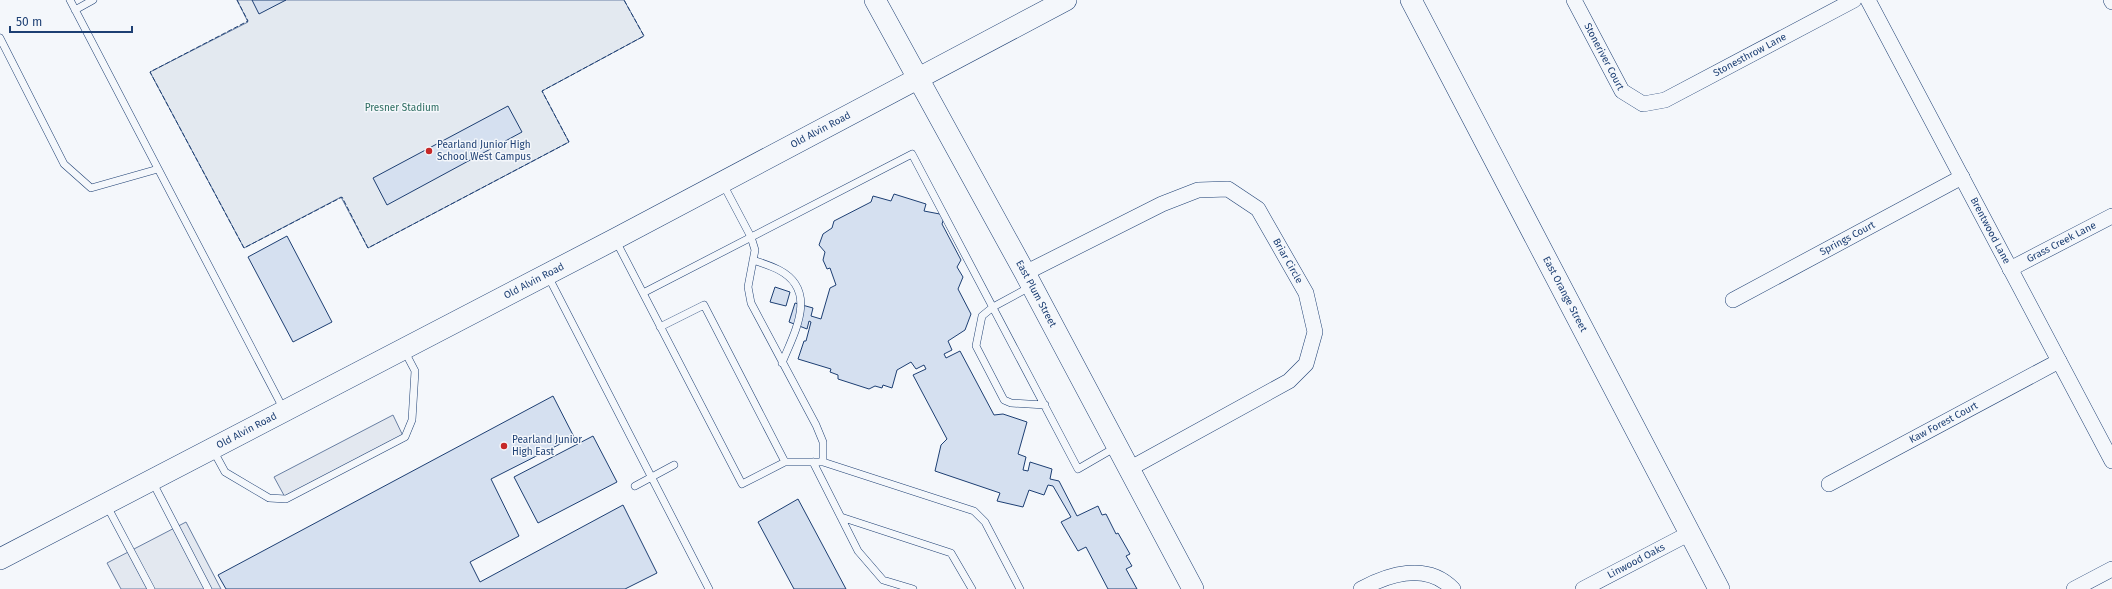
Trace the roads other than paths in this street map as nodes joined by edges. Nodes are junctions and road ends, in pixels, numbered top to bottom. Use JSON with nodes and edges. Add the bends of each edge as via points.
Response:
{"nodes":[{"id":1,"x":70,"y":0,"type":"edge"},
{"id":2,"x":93,"y":0,"type":"edge"},
{"id":3,"x":875,"y":0,"type":"edge"},
{"id":4,"x":1066,"y":0,"type":"edge"},
{"id":5,"x":1411,"y":0,"type":"edge"},
{"id":6,"x":1574,"y":0,"type":"edge"},
{"id":7,"x":1854,"y":0,"type":"edge"},
{"id":8,"x":1868,"y":0,"type":"edge"},
{"id":9,"x":75,"y":10,"type":"junction"},
{"id":10,"x":0,"y":38,"type":"edge"},
{"id":11,"x":918,"y":79,"type":"junction"},
{"id":12,"x":1643,"y":104,"type":"joint"},
{"id":13,"x":158,"y":169,"type":"junction"},
{"id":14,"x":1962,"y":177,"type":"junction"},
{"id":15,"x":722,"y":182,"type":"junction"},
{"id":16,"x":2112,"y":216,"type":"edge"},
{"id":17,"x":751,"y":237,"type":"junction"},
{"id":18,"x":615,"y":239,"type":"junction"},
{"id":19,"x":753,"y":260,"type":"junction"},
{"id":20,"x":2010,"y":269,"type":"junction"},
{"id":21,"x":547,"y":274,"type":"junction"},
{"id":22,"x":1029,"y":280,"type":"junction"},
{"id":23,"x":643,"y":293,"type":"junction"},
{"id":24,"x":1733,"y":300,"type":"dead end"},
{"id":25,"x":993,"y":307,"type":"junction"},
{"id":26,"x":660,"y":327,"type":"junction"},
{"id":27,"x":403,"y":348,"type":"junction"},
{"id":28,"x":2059,"y":361,"type":"junction"},
{"id":29,"x":782,"y":362,"type":"junction"},
{"id":30,"x":1045,"y":405,"type":"junction"},
{"id":31,"x":284,"y":410,"type":"junction"},
{"id":32,"x":1116,"y":446,"type":"junction"},
{"id":33,"x":212,"y":448,"type":"junction"},
{"id":34,"x":2112,"y":461,"type":"edge"},
{"id":35,"x":785,"y":462,"type":"junction"},
{"id":36,"x":813,"y":462,"type":"junction"},
{"id":37,"x":823,"y":462,"type":"junction"},
{"id":38,"x":674,"y":465,"type":"dead end"},
{"id":39,"x":1128,"y":469,"type":"junction"},
{"id":40,"x":652,"y":477,"type":"junction"},
{"id":41,"x":152,"y":480,"type":"junction"},
{"id":42,"x":1829,"y":484,"type":"dead end"},
{"id":43,"x":635,"y":486,"type":"dead end"},
{"id":44,"x":106,"y":504,"type":"junction"},
{"id":45,"x":841,"y":517,"type":"junction"},
{"id":46,"x":1690,"y":533,"type":"junction"},
{"id":47,"x":0,"y":560,"type":"edge"},
{"id":48,"x":2112,"y":569,"type":"edge"},
{"id":49,"x":151,"y":589,"type":"edge"},
{"id":50,"x":208,"y":589,"type":"edge"},
{"id":51,"x":708,"y":589,"type":"edge"},
{"id":52,"x":913,"y":589,"type":"edge"},
{"id":53,"x":972,"y":589,"type":"edge"},
{"id":54,"x":1020,"y":589,"type":"edge"},
{"id":55,"x":1193,"y":589,"type":"edge"},
{"id":56,"x":1361,"y":589,"type":"edge"},
{"id":57,"x":1453,"y":589,"type":"edge"},
{"id":58,"x":1583,"y":589,"type":"edge"},
{"id":59,"x":1719,"y":589,"type":"edge"},
{"id":60,"x":2074,"y":589,"type":"edge"}],
"edges":[{"from":1,"to":9,"type":"lane"},
{"from":2,"to":9,"type":"lane"},
{"from":3,"to":11,"type":"street","name":"East Plum Street"},
{"from":4,"to":11,"type":"street","name":"Old Alvin Road"},
{"from":5,"to":46,"type":"street","name":"East Orange Street"},
{"from":6,"to":12,"type":"street","name":"Stoneriver Court","via":[[1622,91]]},
{"from":7,"to":12,"type":"street","name":"Stonesthrow Lane","via":[[1665,100]]},
{"from":8,"to":14,"type":"street","name":"Brentwood Lane"},
{"from":9,"to":13,"type":"lane"},
{"from":10,"to":13,"type":"lane","via":[[64,164],[91,188]]},
{"from":11,"to":15,"type":"street","name":"Old Alvin Road"},
{"from":11,"to":22,"type":"street","name":"East Plum Street"},
{"from":13,"to":31,"type":"lane"},
{"from":14,"to":20,"type":"street","name":"Brentwood Lane"},
{"from":14,"to":24,"type":"street","name":"Springs Court"},
{"from":15,"to":17,"type":"lane"},
{"from":15,"to":18,"type":"street","name":"Old Alvin Road"},
{"from":16,"to":20,"type":"street","name":"Grass Creek Lane"},
{"from":17,"to":19,"type":"lane","via":[[755,250]]},
{"from":17,"to":23,"type":"lane"},
{"from":17,"to":25,"type":"lane","via":[[912,154]]},
{"from":18,"to":21,"type":"street","name":"Old Alvin Road"},
{"from":18,"to":23,"type":"lane"},
{"from":19,"to":29,"type":"lane","via":[[748,287],[751,303]]},
{"from":19,"to":29,"type":"lane","via":[[779,270],[798,288],[801,317]]},
{"from":20,"to":28,"type":"street","name":"Brentwood Lane"},
{"from":21,"to":27,"type":"street","name":"Old Alvin Road"},
{"from":21,"to":40,"type":"lane"},
{"from":22,"to":25,"type":"lane"},
{"from":22,"to":32,"type":"street","name":"East Plum Street"},
{"from":22,"to":39,"type":"street","name":"Briar Circle","via":[[1162,204],[1198,190],[1228,189],[1258,209],[1306,293],[1314,332],[1306,364],[1289,380]]},
{"from":23,"to":26,"type":"lane"},
{"from":25,"to":30,"type":"lane"},
{"from":25,"to":30,"type":"lane","via":[[982,316],[976,346],[1004,400],[1011,403]]},
{"from":26,"to":35,"type":"lane","via":[[742,484]]},
{"from":26,"to":35,"type":"lane","via":[[704,305]]},
{"from":27,"to":31,"type":"street","name":"Old Alvin Road"},
{"from":27,"to":33,"type":"lane","via":[[415,371],[412,420],[405,437],[286,500],[269,498],[225,472]]},
{"from":28,"to":34,"type":"street","name":"Brentwood Lane"},
{"from":28,"to":42,"type":"street","name":"Kaw Forest Court"},
{"from":29,"to":37,"type":"lane","via":[[823,442]]},
{"from":30,"to":32,"type":"lane","via":[[1078,469]]},
{"from":31,"to":33,"type":"street","name":"Old Alvin Road"},
{"from":32,"to":39,"type":"street","name":"East Plum Street"},
{"from":33,"to":41,"type":"street","name":"Old Alvin Road"},
{"from":35,"to":36,"type":"lane"},
{"from":36,"to":37,"type":"lane"},
{"from":36,"to":45,"type":"lane"},
{"from":37,"to":54,"type":"lane","via":[[974,511],[985,522]]},
{"from":38,"to":40,"type":"lane"},
{"from":39,"to":55,"type":"street","name":"East Plum Street"},
{"from":40,"to":43,"type":"lane"},
{"from":40,"to":51,"type":"lane"},
{"from":41,"to":44,"type":"street","name":"Old Alvin Road"},
{"from":41,"to":50,"type":"lane"},
{"from":44,"to":47,"type":"street","name":"Old Alvin Road"},
{"from":44,"to":49,"type":"lane"},
{"from":45,"to":52,"type":"lane","via":[[858,551],[883,580]]},
{"from":45,"to":53,"type":"lane","via":[[952,553]]},
{"from":46,"to":58,"type":"street","name":"Linwood Oaks"},
{"from":46,"to":59,"type":"street","name":"East Orange Street"},
{"from":48,"to":60,"type":"street"},
{"from":56,"to":57,"type":"street","via":[[1380,579],[1415,572],[1438,577]]}]}
